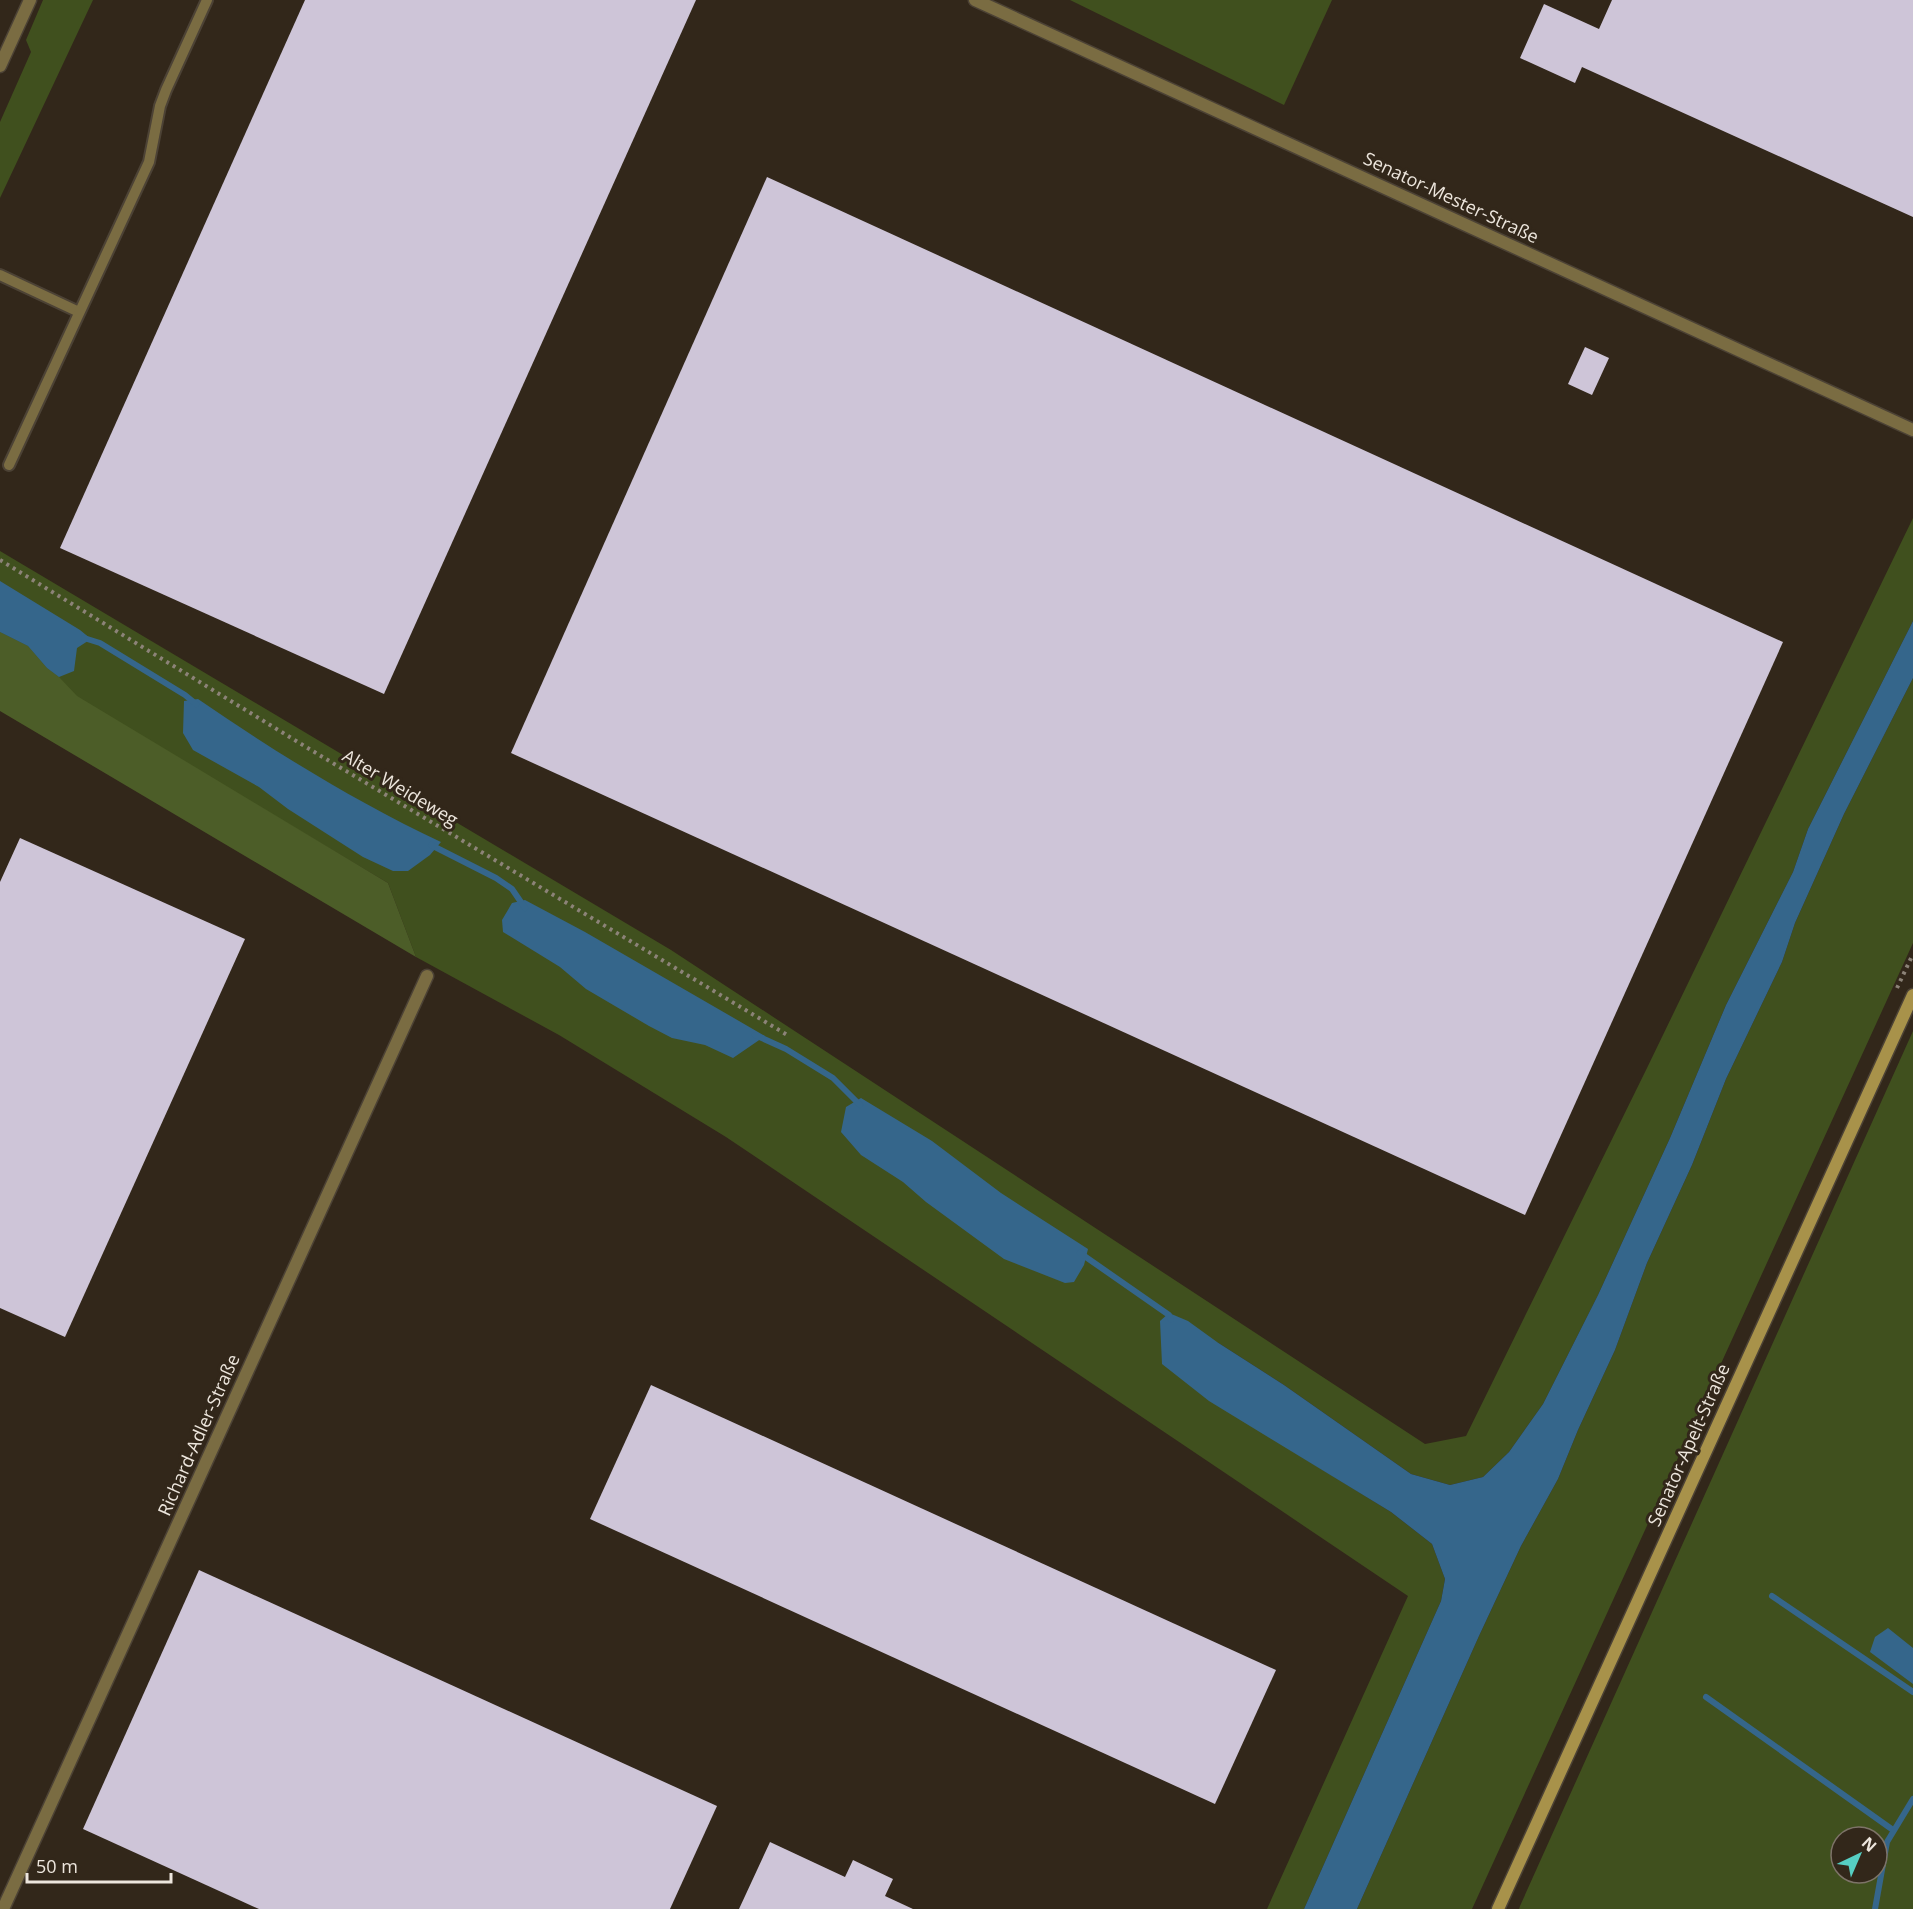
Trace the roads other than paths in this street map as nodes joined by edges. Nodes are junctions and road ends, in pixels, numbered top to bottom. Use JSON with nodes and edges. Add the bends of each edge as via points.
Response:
{"nodes":[{"id":1,"x":30,"y":0,"type":"edge"},
{"id":2,"x":207,"y":0,"type":"edge"},
{"id":3,"x":975,"y":0,"type":"edge"},
{"id":4,"x":0,"y":66,"type":"edge"},
{"id":5,"x":0,"y":275,"type":"edge"},
{"id":6,"x":79,"y":312,"type":"junction"},
{"id":7,"x":1913,"y":430,"type":"edge"},
{"id":8,"x":9,"y":465,"type":"dead end"},
{"id":9,"x":427,"y":976,"type":"dead end"},
{"id":10,"x":1913,"y":995,"type":"edge"},
{"id":11,"x":3,"y":1909,"type":"edge"},
{"id":12,"x":1498,"y":1909,"type":"edge"}],
"edges":[{"from":1,"to":4,"type":"street"},
{"from":2,"to":6,"type":"lane","via":[[160,105],[150,162]]},
{"from":3,"to":7,"type":"street","name":"Senator-Mester-Straße"},
{"from":5,"to":6,"type":"lane"},
{"from":6,"to":8,"type":"lane"},
{"from":9,"to":11,"type":"street","name":"Richard-Adler-Straße"},
{"from":10,"to":12,"type":"street","name":"Senator-Apelt-Straße"}]}
